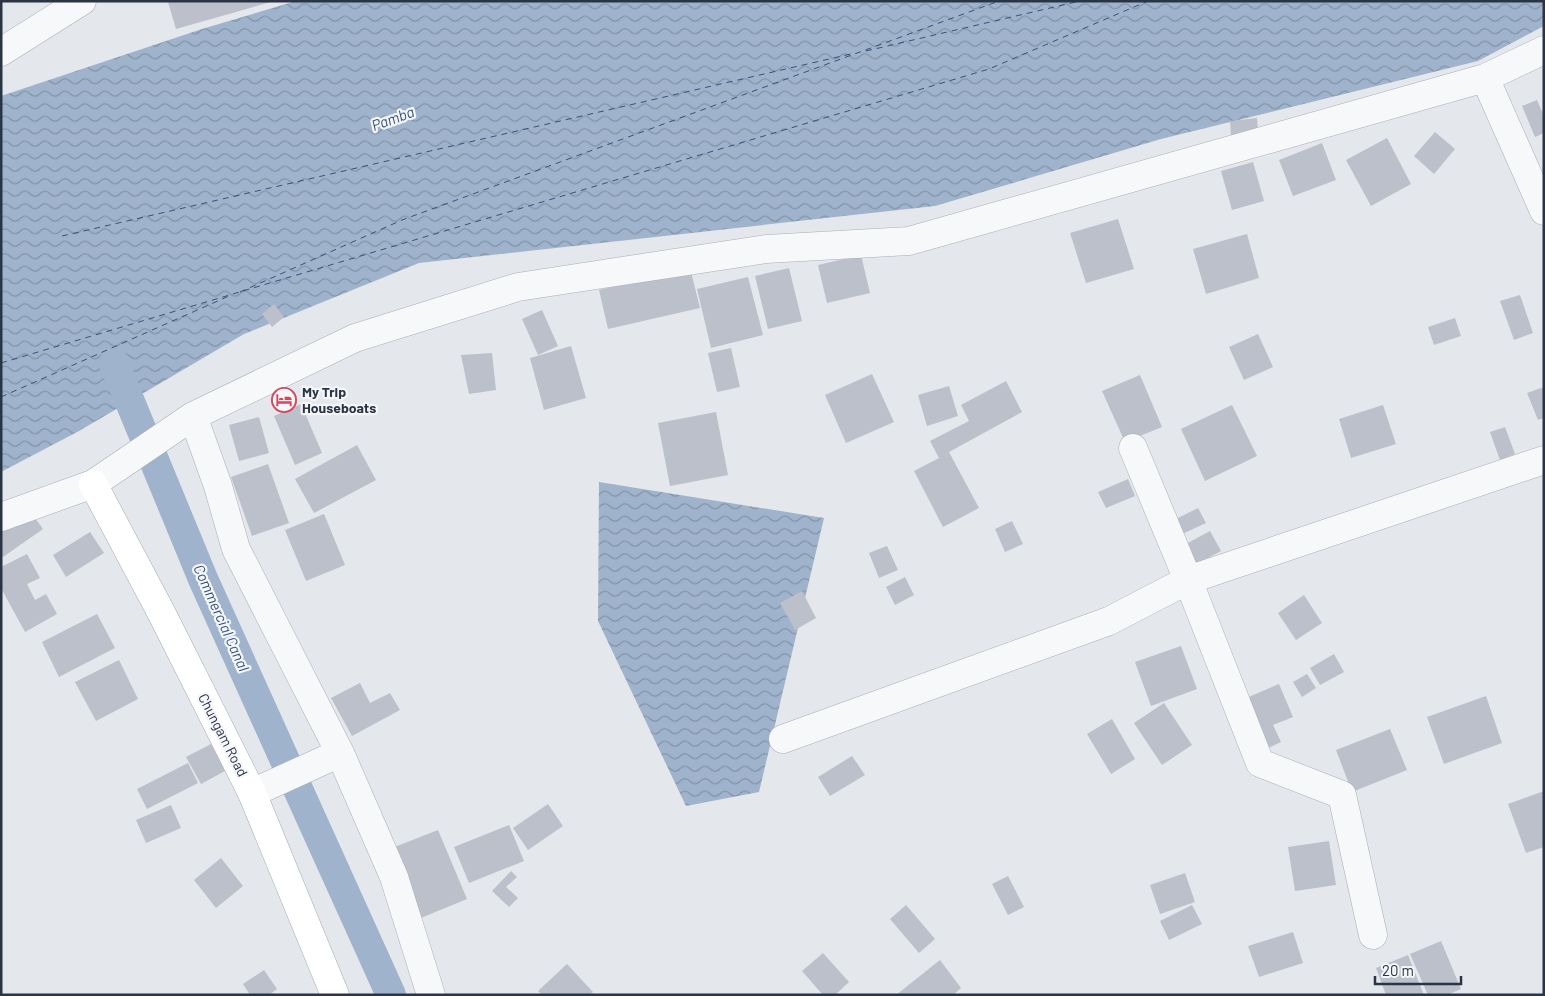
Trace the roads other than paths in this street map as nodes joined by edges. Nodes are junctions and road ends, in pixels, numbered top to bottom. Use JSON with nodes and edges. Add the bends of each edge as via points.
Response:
{"nodes":[{"id":1,"x":82,"y":1,"type":"edge"},
{"id":2,"x":1544,"y":50,"type":"edge"},
{"id":3,"x":1,"y":52,"type":"edge"},
{"id":4,"x":1484,"y":78,"type":"junction"},
{"id":5,"x":1544,"y":211,"type":"edge"},
{"id":6,"x":189,"y":419,"type":"junction"},
{"id":7,"x":1133,"y":448,"type":"dead end"},
{"id":8,"x":1544,"y":460,"type":"edge"},
{"id":9,"x":103,"y":477,"type":"junction"},
{"id":10,"x":1,"y":516,"type":"edge"},
{"id":11,"x":1188,"y":580,"type":"junction"},
{"id":12,"x":783,"y":739,"type":"dead end"},
{"id":13,"x":340,"y":753,"type":"junction"},
{"id":14,"x":252,"y":793,"type":"junction"},
{"id":15,"x":1373,"y":935,"type":"dead end"},
{"id":16,"x":335,"y":995,"type":"edge"},
{"id":17,"x":431,"y":995,"type":"edge"}],
"edges":[{"from":1,"to":3,"type":"street"},
{"from":2,"to":4,"type":"street"},
{"from":4,"to":5,"type":"street"},
{"from":4,"to":6,"type":"street","via":[[909,241],[766,249],[518,287],[355,338]]},
{"from":6,"to":9,"type":"street"},
{"from":6,"to":13,"type":"street","via":[[218,486],[236,549]]},
{"from":7,"to":11,"type":"street"},
{"from":8,"to":11,"type":"street"},
{"from":9,"to":10,"type":"street"},
{"from":9,"to":14,"type":"main road","name":"Chungam Road","via":[[162,614]]},
{"from":11,"to":12,"type":"street","via":[[1110,621]]},
{"from":11,"to":15,"type":"street","via":[[1260,763],[1342,795]]},
{"from":13,"to":14,"type":"street"},
{"from":13,"to":17,"type":"street","via":[[394,877]]},
{"from":14,"to":16,"type":"main road","name":"Chungam Road"}]}
